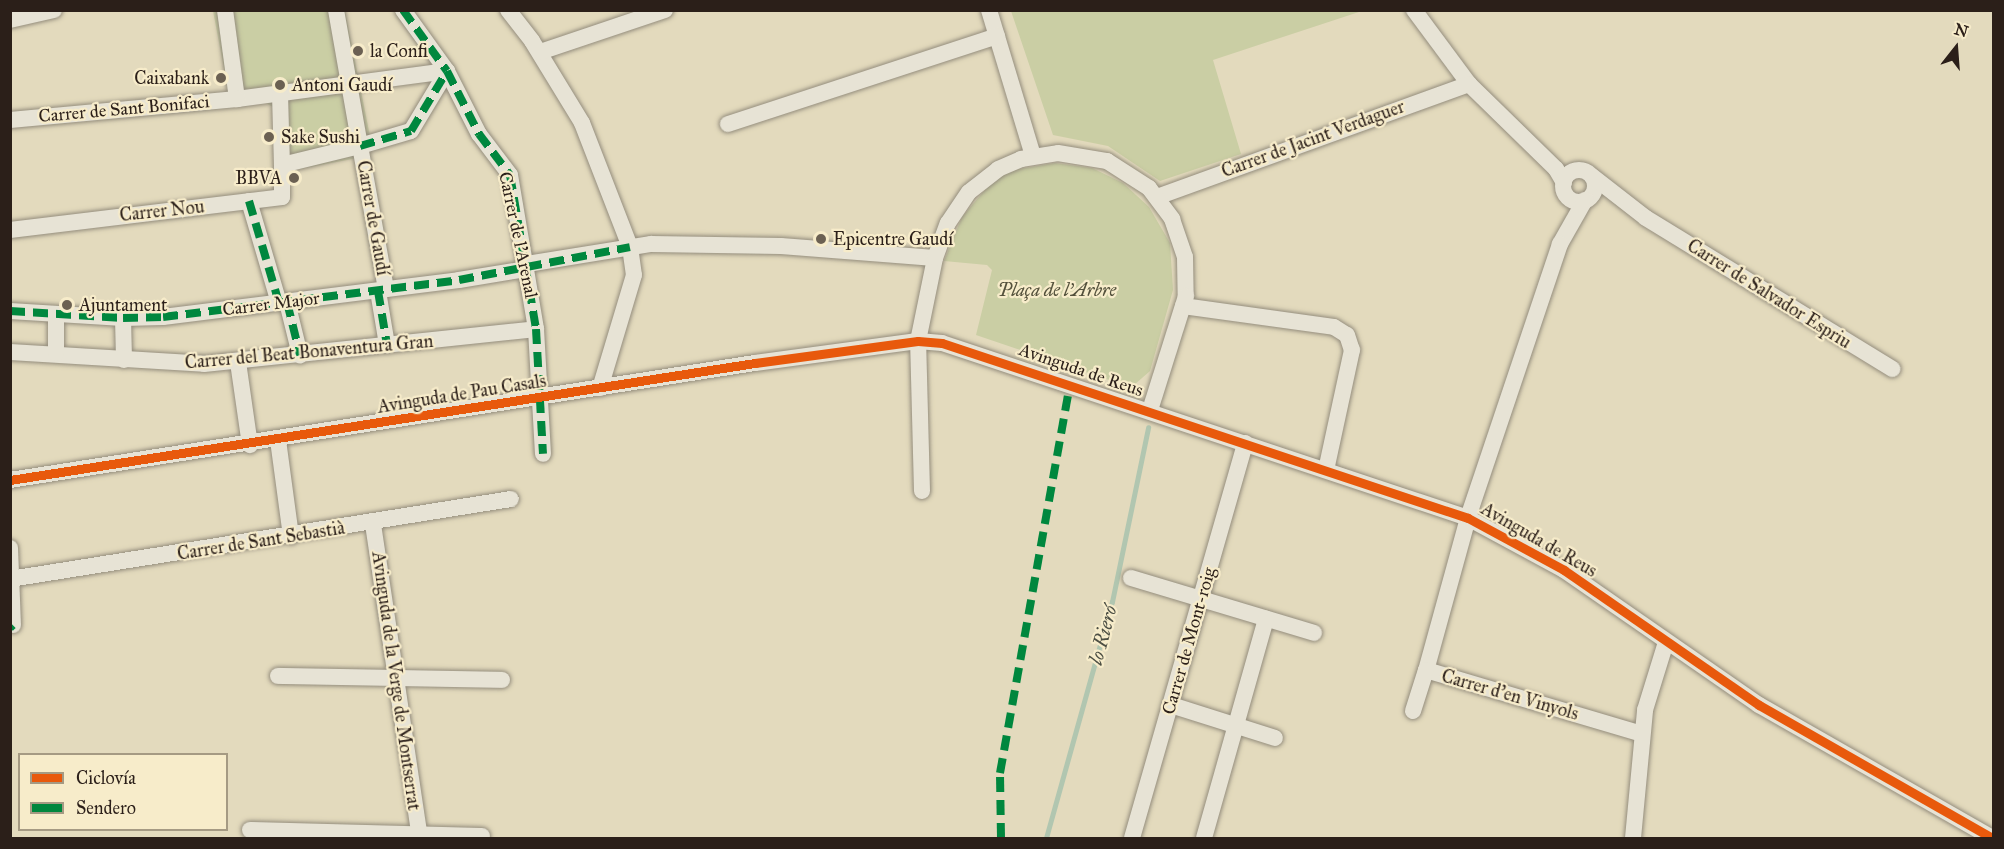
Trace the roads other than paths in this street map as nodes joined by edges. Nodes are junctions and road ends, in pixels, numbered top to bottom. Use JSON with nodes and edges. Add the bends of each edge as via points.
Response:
{"nodes":[{"id":1,"x":54,"y":10,"type":"edge"},
{"id":2,"x":225,"y":10,"type":"edge"},
{"id":3,"x":336,"y":10,"type":"edge"},
{"id":4,"x":403,"y":10,"type":"edge"},
{"id":5,"x":508,"y":10,"type":"edge"},
{"id":6,"x":664,"y":10,"type":"edge"},
{"id":7,"x":989,"y":10,"type":"edge"},
{"id":8,"x":1414,"y":10,"type":"edge"},
{"id":9,"x":10,"y":20,"type":"edge"},
{"id":10,"x":997,"y":36,"type":"junction"},
{"id":11,"x":540,"y":52,"type":"junction"},
{"id":12,"x":447,"y":71,"type":"junction"},
{"id":13,"x":1469,"y":84,"type":"junction"},
{"id":14,"x":350,"y":85,"type":"junction"},
{"id":15,"x":280,"y":94,"type":"junction"},
{"id":16,"x":237,"y":99,"type":"junction"},
{"id":17,"x":10,"y":120,"type":"edge"},
{"id":18,"x":728,"y":124,"type":"dead end"},
{"id":19,"x":1513,"y":125,"type":"junction"},
{"id":20,"x":360,"y":146,"type":"junction"},
{"id":21,"x":1033,"y":156,"type":"junction"},
{"id":22,"x":282,"y":165,"type":"junction"},
{"id":23,"x":1586,"y":173,"type":"junction"},
{"id":24,"x":1565,"y":189,"type":"junction"},
{"id":25,"x":1157,"y":197,"type":"junction"},
{"id":26,"x":1588,"y":199,"type":"junction"},
{"id":27,"x":249,"y":201,"type":"junction"},
{"id":28,"x":1646,"y":218,"type":"junction"},
{"id":29,"x":10,"y":230,"type":"edge"},
{"id":30,"x":1560,"y":244,"type":"junction"},
{"id":31,"x":630,"y":247,"type":"junction"},
{"id":32,"x":934,"y":258,"type":"junction"},
{"id":33,"x":527,"y":264,"type":"junction"},
{"id":34,"x":382,"y":290,"type":"junction"},
{"id":35,"x":283,"y":303,"type":"junction"},
{"id":36,"x":1183,"y":306,"type":"junction"},
{"id":37,"x":10,"y":311,"type":"edge"},
{"id":38,"x":56,"y":314,"type":"junction"},
{"id":39,"x":123,"y":318,"type":"junction"},
{"id":40,"x":536,"y":328,"type":"junction"},
{"id":41,"x":918,"y":341,"type":"junction"},
{"id":42,"x":387,"y":345,"type":"junction"},
{"id":43,"x":10,"y":352,"type":"edge"},
{"id":44,"x":56,"y":353,"type":"junction"},
{"id":45,"x":300,"y":355,"type":"junction"},
{"id":46,"x":124,"y":360,"type":"junction"},
{"id":47,"x":238,"y":362,"type":"junction"},
{"id":48,"x":1892,"y":369,"type":"dead end"},
{"id":49,"x":600,"y":388,"type":"junction"},
{"id":50,"x":542,"y":398,"type":"junction"},
{"id":51,"x":1150,"y":410,"type":"junction"},
{"id":52,"x":278,"y":441,"type":"junction"},
{"id":53,"x":1245,"y":443,"type":"junction"},
{"id":54,"x":250,"y":445,"type":"junction"},
{"id":55,"x":543,"y":454,"type":"dead end"},
{"id":56,"x":1326,"y":470,"type":"junction"},
{"id":57,"x":10,"y":480,"type":"edge"},
{"id":58,"x":922,"y":491,"type":"dead end"},
{"id":59,"x":511,"y":500,"type":"dead end"},
{"id":60,"x":1468,"y":518,"type":"junction"},
{"id":61,"x":373,"y":524,"type":"junction"},
{"id":62,"x":291,"y":536,"type":"junction"},
{"id":63,"x":10,"y":548,"type":"edge"},
{"id":64,"x":1131,"y":578,"type":"dead end"},
{"id":65,"x":11,"y":579,"type":"edge"},
{"id":66,"x":1201,"y":598,"type":"junction"},
{"id":67,"x":1266,"y":619,"type":"junction"},
{"id":68,"x":13,"y":625,"type":"dead end"},
{"id":69,"x":1314,"y":633,"type":"dead end"},
{"id":70,"x":1666,"y":642,"type":"junction"},
{"id":71,"x":1426,"y":670,"type":"junction"},
{"id":72,"x":278,"y":676,"type":"dead end"},
{"id":73,"x":396,"y":678,"type":"junction"},
{"id":74,"x":502,"y":680,"type":"dead end"},
{"id":75,"x":1171,"y":705,"type":"junction"},
{"id":76,"x":1413,"y":711,"type":"dead end"},
{"id":77,"x":1235,"y":725,"type":"junction"},
{"id":78,"x":1642,"y":734,"type":"junction"},
{"id":79,"x":1275,"y":738,"type":"dead end"},
{"id":80,"x":250,"y":830,"type":"dead end"},
{"id":81,"x":420,"y":836,"type":"edge"},
{"id":82,"x":482,"y":836,"type":"dead end"},
{"id":83,"x":1132,"y":838,"type":"edge"},
{"id":84,"x":1204,"y":838,"type":"edge"},
{"id":85,"x":1633,"y":838,"type":"edge"},
{"id":86,"x":1992,"y":838,"type":"edge"}],
"edges":[{"from":1,"to":9,"type":"street"},
{"from":2,"to":16,"type":"street"},
{"from":3,"to":14,"type":"street","name":"Carrer de Gaudí"},
{"from":4,"to":12,"type":"street","name":"Carrer de l'Arenal"},
{"from":5,"to":11,"type":"street"},
{"from":6,"to":11,"type":"street"},
{"from":7,"to":10,"type":"street"},
{"from":8,"to":13,"type":"street","name":"Carrer de Salvador Espriu"},
{"from":10,"to":18,"type":"street"},
{"from":10,"to":21,"type":"street"},
{"from":11,"to":31,"type":"street","via":[[585,130]]},
{"from":12,"to":14,"type":"street","name":"Carrer de Sant Bonifaci"},
{"from":12,"to":20,"type":"street","via":[[411,131]]},
{"from":12,"to":33,"type":"street","name":"Carrer de l'Arenal","via":[[479,134],[508,170]]},
{"from":13,"to":19,"type":"street","name":"Carrer de Salvador Espriu"},
{"from":13,"to":25,"type":"street","name":"Carrer de Jacint Verdaguer"},
{"from":14,"to":15,"type":"street","name":"Carrer de Sant Bonifaci"},
{"from":14,"to":20,"type":"street","name":"Carrer de Gaudí"},
{"from":15,"to":16,"type":"street","name":"Carrer de Sant Bonifaci"},
{"from":15,"to":22,"type":"street"},
{"from":16,"to":17,"type":"street","name":"Carrer de Sant Bonifaci"},
{"from":19,"to":23,"type":"street","name":"Carrer de Salvador Espriu"},
{"from":19,"to":24,"type":"street","name":"Carrer de Salvador Espriu","via":[[1556,169]]},
{"from":20,"to":22,"type":"street"},
{"from":20,"to":34,"type":"street","name":"Carrer de Gaudí"},
{"from":21,"to":25,"type":"street","via":[[1070,153],[1101,159],[1129,173]]},
{"from":21,"to":32,"type":"street","via":[[998,169],[969,192],[948,223]]},
{"from":22,"to":27,"type":"street","name":"Carrer Nou","via":[[282,197]]},
{"from":23,"to":24,"type":"street","via":[[1570,173]]},
{"from":23,"to":26,"type":"street","via":[[1595,185]]},
{"from":23,"to":28,"type":"street","name":"Carrer de Salvador Espriu"},
{"from":24,"to":26,"type":"street","via":[[1573,200]]},
{"from":24,"to":30,"type":"street"},
{"from":25,"to":36,"type":"street","via":[[1182,244],[1187,276]]},
{"from":26,"to":28,"type":"street","name":"Carrer de Salvador Espriu"},
{"from":26,"to":30,"type":"street"},
{"from":27,"to":29,"type":"street","name":"Carrer Nou"},
{"from":27,"to":35,"type":"street"},
{"from":28,"to":48,"type":"street","name":"Carrer de Salvador Espriu"},
{"from":30,"to":60,"type":"street","name":"Carrer d'en Vinyols"},
{"from":31,"to":32,"type":"street","via":[[685,243],[781,246]]},
{"from":31,"to":33,"type":"street"},
{"from":31,"to":49,"type":"street","via":[[634,275]]},
{"from":32,"to":41,"type":"street"},
{"from":33,"to":34,"type":"street","name":"Carrer Major","via":[[526,269]]},
{"from":33,"to":40,"type":"street","name":"Carrer de l'Arenal"},
{"from":34,"to":35,"type":"street","name":"Carrer Major"},
{"from":34,"to":42,"type":"street","name":"Carrer de Gaudí"},
{"from":35,"to":39,"type":"street","name":"Carrer Major"},
{"from":35,"to":45,"type":"street"},
{"from":36,"to":51,"type":"street"},
{"from":36,"to":56,"type":"street","via":[[1334,327],[1347,335],[1352,350]]},
{"from":37,"to":38,"type":"street","name":"Carrer Major"},
{"from":38,"to":39,"type":"street","name":"Carrer Major"},
{"from":38,"to":44,"type":"street"},
{"from":39,"to":46,"type":"street"},
{"from":40,"to":42,"type":"street","name":"Carrer del Beat Bonaventura Gran"},
{"from":40,"to":50,"type":"street","name":"Carrer de l'Arenal"},
{"from":41,"to":49,"type":"street","name":"Avinguda de Pau Casals"},
{"from":41,"to":51,"type":"street","name":"Avinguda de Reus","via":[[942,343],[997,358]]},
{"from":41,"to":58,"type":"street"},
{"from":42,"to":45,"type":"street","name":"Carrer del Beat Bonaventura Gran"},
{"from":43,"to":44,"type":"street","name":"Carrer del Beat Bonaventura Gran"},
{"from":44,"to":46,"type":"street","name":"Carrer del Beat Bonaventura Gran"},
{"from":45,"to":47,"type":"street","name":"Carrer del Beat Bonaventura Gran"},
{"from":46,"to":47,"type":"street","name":"Carrer del Beat Bonaventura Gran","via":[[188,365]]},
{"from":47,"to":54,"type":"street"},
{"from":49,"to":50,"type":"street","name":"Avinguda de Pau Casals"},
{"from":50,"to":52,"type":"street","name":"Avinguda de Pau Casals"},
{"from":50,"to":55,"type":"street","name":"Carrer de l'Arenal"},
{"from":51,"to":53,"type":"street","name":"Avinguda de Reus"},
{"from":52,"to":54,"type":"street","name":"Avinguda de Pau Casals"},
{"from":52,"to":62,"type":"street"},
{"from":53,"to":56,"type":"street","name":"Avinguda de Reus"},
{"from":53,"to":66,"type":"street","name":"Carrer de Mont-roig"},
{"from":54,"to":57,"type":"street","name":"Avinguda de Pau Casals"},
{"from":56,"to":60,"type":"street","name":"Avinguda de Reus"},
{"from":59,"to":61,"type":"street","name":"Carrer de Sant Sebastià"},
{"from":60,"to":70,"type":"street","name":"Avinguda de Reus","via":[[1564,570]]},
{"from":60,"to":71,"type":"street","name":"Carrer d'en Vinyols"},
{"from":61,"to":62,"type":"street","name":"Carrer de Sant Sebastià"},
{"from":61,"to":73,"type":"street","name":"Avinguda de la Verge de Montserrat"},
{"from":62,"to":65,"type":"street","name":"Carrer de Sant Sebastià"},
{"from":63,"to":65,"type":"street"},
{"from":64,"to":66,"type":"street"},
{"from":65,"to":68,"type":"street"},
{"from":66,"to":67,"type":"street"},
{"from":66,"to":75,"type":"street","name":"Carrer de Mont-roig"},
{"from":67,"to":69,"type":"street"},
{"from":67,"to":77,"type":"street"},
{"from":70,"to":78,"type":"street"},
{"from":70,"to":86,"type":"street","name":"Avinguda de Reus","via":[[1759,705]]},
{"from":71,"to":76,"type":"street"},
{"from":71,"to":78,"type":"street","name":"Carrer d'en Vinyols"},
{"from":72,"to":73,"type":"street"},
{"from":73,"to":74,"type":"street"},
{"from":73,"to":81,"type":"street","name":"Avinguda de la Verge de Montserrat"},
{"from":75,"to":77,"type":"street"},
{"from":75,"to":83,"type":"street","name":"Carrer de Mont-roig"},
{"from":77,"to":79,"type":"street"},
{"from":77,"to":84,"type":"street"},
{"from":78,"to":85,"type":"street"},
{"from":80,"to":81,"type":"street"},
{"from":81,"to":82,"type":"street"}]}
